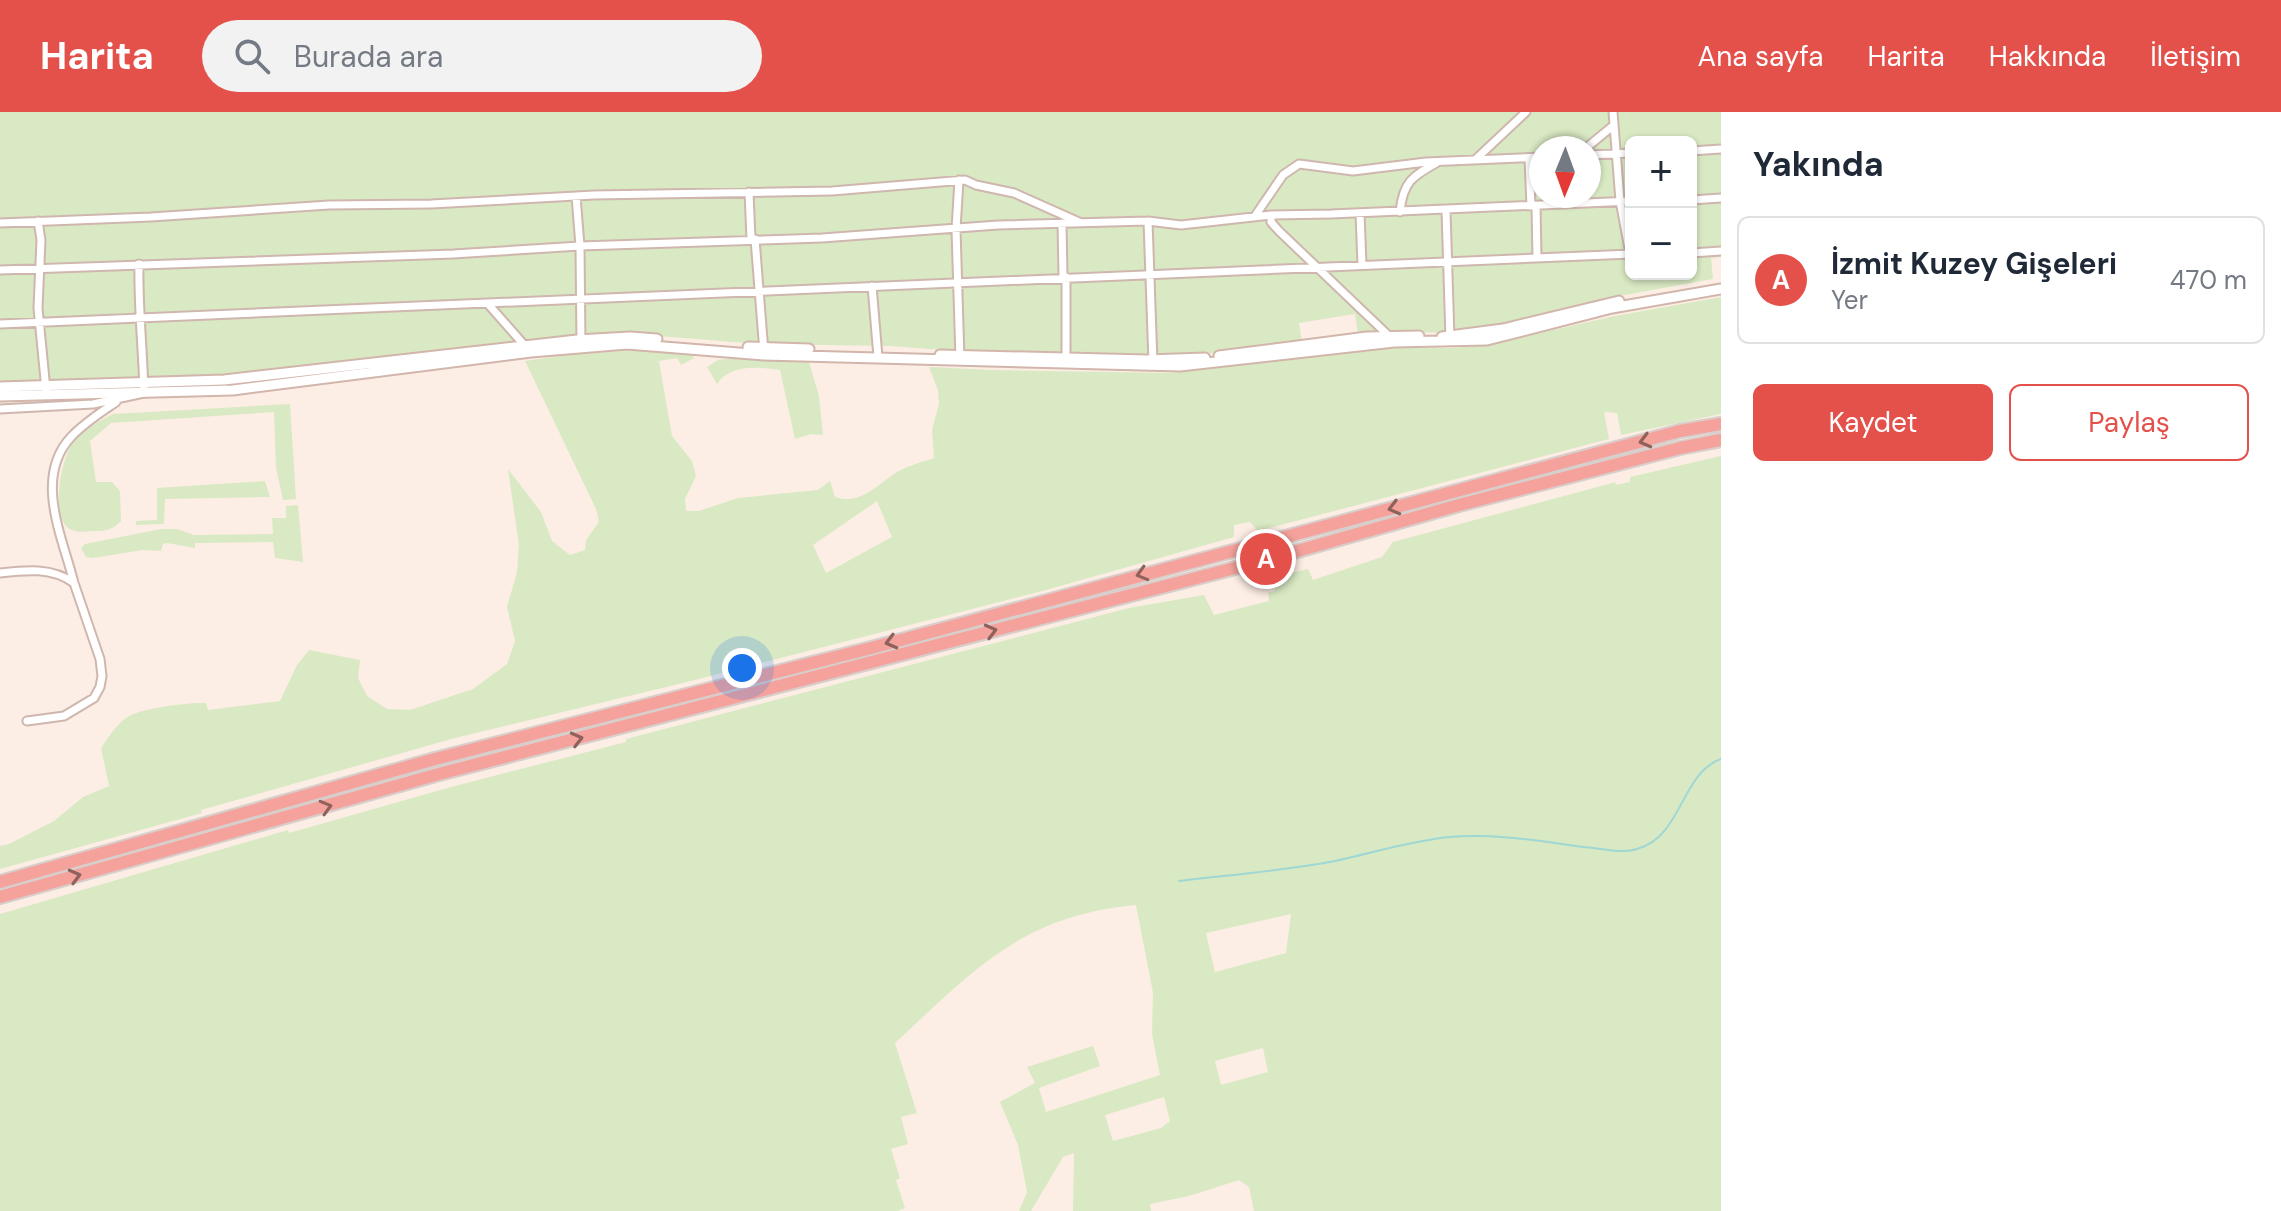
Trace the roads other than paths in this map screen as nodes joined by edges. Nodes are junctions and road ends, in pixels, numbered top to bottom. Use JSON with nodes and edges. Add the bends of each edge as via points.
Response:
{"nodes":[{"id":1,"x":1526,"y":112,"type":"edge"},
{"id":2,"x":1613,"y":112,"type":"edge"},
{"id":3,"x":1614,"y":125,"type":"junction"},
{"id":4,"x":1601,"y":136,"type":"edge"},
{"id":5,"x":1721,"y":149,"type":"edge"},
{"id":6,"x":1697,"y":151,"type":"edge"},
{"id":7,"x":1615,"y":153,"type":"junction"},
{"id":8,"x":1625,"y":153,"type":"edge"},
{"id":9,"x":1601,"y":154,"type":"edge"},
{"id":10,"x":1529,"y":158,"type":"edge"},
{"id":11,"x":1476,"y":159,"type":"junction"},
{"id":12,"x":1440,"y":161,"type":"junction"},
{"id":13,"x":959,"y":180,"type":"junction"},
{"id":14,"x":749,"y":192,"type":"junction"},
{"id":15,"x":576,"y":196,"type":"junction"},
{"id":16,"x":1721,"y":198,"type":"edge"},
{"id":17,"x":1697,"y":200,"type":"edge"},
{"id":18,"x":1620,"y":201,"type":"junction"},
{"id":19,"x":1625,"y":201,"type":"edge"},
{"id":20,"x":1601,"y":202,"type":"edge"},
{"id":21,"x":1529,"y":206,"type":"edge"},
{"id":22,"x":1533,"y":208,"type":"edge"},
{"id":23,"x":1446,"y":210,"type":"junction"},
{"id":24,"x":1400,"y":212,"type":"junction"},
{"id":25,"x":1360,"y":213,"type":"junction"},
{"id":26,"x":1271,"y":215,"type":"junction"},
{"id":27,"x":1255,"y":216,"type":"junction"},
{"id":28,"x":38,"y":221,"type":"junction"},
{"id":29,"x":1148,"y":221,"type":"junction"},
{"id":30,"x":0,"y":223,"type":"edge"},
{"id":31,"x":1062,"y":223,"type":"junction"},
{"id":32,"x":1081,"y":223,"type":"junction"},
{"id":33,"x":1625,"y":228,"type":"edge"},
{"id":34,"x":956,"y":229,"type":"junction"},
{"id":35,"x":753,"y":239,"type":"junction"},
{"id":36,"x":580,"y":246,"type":"junction"},
{"id":37,"x":1721,"y":251,"type":"edge"},
{"id":38,"x":1697,"y":253,"type":"edge"},
{"id":39,"x":1625,"y":254,"type":"edge"},
{"id":40,"x":1537,"y":258,"type":"junction"},
{"id":41,"x":1447,"y":262,"type":"junction"},
{"id":42,"x":139,"y":264,"type":"junction"},
{"id":43,"x":1362,"y":265,"type":"junction"},
{"id":44,"x":1317,"y":267,"type":"junction"},
{"id":45,"x":40,"y":268,"type":"junction"},
{"id":46,"x":0,"y":270,"type":"edge"},
{"id":47,"x":1151,"y":274,"type":"junction"},
{"id":48,"x":1064,"y":277,"type":"junction"},
{"id":49,"x":960,"y":282,"type":"junction"},
{"id":50,"x":1721,"y":283,"type":"edge"},
{"id":51,"x":872,"y":286,"type":"junction"},
{"id":52,"x":1721,"y":289,"type":"edge"},
{"id":53,"x":760,"y":291,"type":"junction"},
{"id":54,"x":581,"y":298,"type":"junction"},
{"id":55,"x":488,"y":304,"type":"junction"},
{"id":56,"x":142,"y":318,"type":"junction"},
{"id":57,"x":39,"y":323,"type":"junction"},
{"id":58,"x":0,"y":324,"type":"edge"},
{"id":59,"x":1391,"y":338,"type":"junction"},
{"id":60,"x":1450,"y":340,"type":"junction"},
{"id":61,"x":581,"y":343,"type":"junction"},
{"id":62,"x":528,"y":349,"type":"junction"},
{"id":63,"x":764,"y":351,"type":"junction"},
{"id":64,"x":878,"y":354,"type":"junction"},
{"id":65,"x":960,"y":359,"type":"junction"},
{"id":66,"x":1066,"y":361,"type":"junction"},
{"id":67,"x":1153,"y":363,"type":"junction"},
{"id":68,"x":0,"y":387,"type":"edge"},
{"id":69,"x":144,"y":388,"type":"junction"},
{"id":70,"x":46,"y":391,"type":"junction"},
{"id":71,"x":0,"y":396,"type":"edge"},
{"id":72,"x":120,"y":399,"type":"junction"},
{"id":73,"x":0,"y":409,"type":"edge"},
{"id":74,"x":1721,"y":424,"type":"edge"},
{"id":75,"x":1721,"y":440,"type":"edge"},
{"id":76,"x":0,"y":573,"type":"edge"},
{"id":77,"x":74,"y":583,"type":"junction"},
{"id":78,"x":27,"y":721,"type":"dead end"},
{"id":79,"x":0,"y":882,"type":"edge"},
{"id":80,"x":0,"y":897,"type":"edge"}],
"edges":[{"from":1,"to":11,"type":"street"},
{"from":2,"to":3,"type":"street"},
{"from":3,"to":4,"type":"street"},
{"from":3,"to":7,"type":"street"},
{"from":5,"to":6,"type":"street"},
{"from":7,"to":8,"type":"street"},
{"from":7,"to":9,"type":"street"},
{"from":7,"to":18,"type":"street"},
{"from":10,"to":11,"type":"street"},
{"from":11,"to":12,"type":"street"},
{"from":12,"to":24,"type":"street","via":[[1408,181]]},
{"from":12,"to":27,"type":"street","via":[[1353,171],[1299,164],[1283,175]]},
{"from":13,"to":14,"type":"street"},
{"from":13,"to":32,"type":"street","via":[[1014,193]]},
{"from":13,"to":34,"type":"street"},
{"from":14,"to":15,"type":"street"},
{"from":14,"to":35,"type":"street"},
{"from":15,"to":28,"type":"street"},
{"from":15,"to":36,"type":"street"},
{"from":16,"to":17,"type":"street"},
{"from":18,"to":19,"type":"street"},
{"from":18,"to":20,"type":"street"},
{"from":18,"to":33,"type":"street"},
{"from":21,"to":23,"type":"street"},
{"from":22,"to":40,"type":"street"},
{"from":23,"to":24,"type":"street"},
{"from":23,"to":41,"type":"street"},
{"from":24,"to":25,"type":"street"},
{"from":25,"to":26,"type":"street"},
{"from":25,"to":43,"type":"street"},
{"from":26,"to":27,"type":"street"},
{"from":26,"to":44,"type":"street","via":[[1271,222]]},
{"from":27,"to":29,"type":"street","via":[[1181,225]]},
{"from":28,"to":30,"type":"street"},
{"from":28,"to":45,"type":"street"},
{"from":29,"to":32,"type":"street"},
{"from":29,"to":47,"type":"street"},
{"from":31,"to":32,"type":"street"},
{"from":31,"to":34,"type":"street"},
{"from":31,"to":48,"type":"street"},
{"from":34,"to":35,"type":"street"},
{"from":34,"to":49,"type":"street"},
{"from":35,"to":36,"type":"street"},
{"from":35,"to":53,"type":"street"},
{"from":36,"to":42,"type":"street"},
{"from":36,"to":54,"type":"street"},
{"from":37,"to":38,"type":"street"},
{"from":39,"to":40,"type":"street"},
{"from":40,"to":41,"type":"street"},
{"from":41,"to":43,"type":"street"},
{"from":41,"to":60,"type":"street"},
{"from":42,"to":45,"type":"street"},
{"from":42,"to":56,"type":"street"},
{"from":43,"to":44,"type":"street"},
{"from":44,"to":47,"type":"street"},
{"from":44,"to":59,"type":"street"},
{"from":45,"to":46,"type":"street"},
{"from":45,"to":57,"type":"street"},
{"from":47,"to":48,"type":"street"},
{"from":47,"to":67,"type":"street"},
{"from":48,"to":49,"type":"street"},
{"from":48,"to":66,"type":"street"},
{"from":49,"to":51,"type":"street"},
{"from":49,"to":65,"type":"street"},
{"from":50,"to":60,"type":"main road","via":[[1599,304]]},
{"from":51,"to":53,"type":"street"},
{"from":51,"to":64,"type":"street"},
{"from":52,"to":60,"type":"main road","via":[[1612,308],[1487,340]]},
{"from":53,"to":54,"type":"street"},
{"from":53,"to":63,"type":"street"},
{"from":54,"to":55,"type":"street"},
{"from":54,"to":61,"type":"street"},
{"from":55,"to":56,"type":"street"},
{"from":55,"to":62,"type":"street"},
{"from":56,"to":57,"type":"street"},
{"from":56,"to":69,"type":"street"},
{"from":57,"to":58,"type":"street"},
{"from":57,"to":70,"type":"street"},
{"from":59,"to":60,"type":"main road"},
{"from":59,"to":67,"type":"main road","via":[[1205,364]]},
{"from":61,"to":62,"type":"main road"},
{"from":61,"to":63,"type":"main road"},
{"from":62,"to":69,"type":"main road","via":[[233,390]]},
{"from":63,"to":64,"type":"main road"},
{"from":64,"to":65,"type":"main road"},
{"from":65,"to":66,"type":"main road"},
{"from":66,"to":67,"type":"main road"},
{"from":68,"to":70,"type":"main road"},
{"from":69,"to":70,"type":"main road"},
{"from":69,"to":72,"type":"street"},
{"from":70,"to":71,"type":"main road"},
{"from":72,"to":73,"type":"street"},
{"from":72,"to":77,"type":"street","via":[[69,439],[57,463],[53,507]]},
{"from":74,"to":79,"type":"highway","one_way":true,"via":[[435,759]]},
{"from":80,"to":75,"type":"highway","one_way":true,"via":[[439,774]]},
{"from":76,"to":77,"type":"street","via":[[49,571]]},
{"from":77,"to":78,"type":"street","via":[[100,659],[100,687],[94,698],[64,716]]}]}
